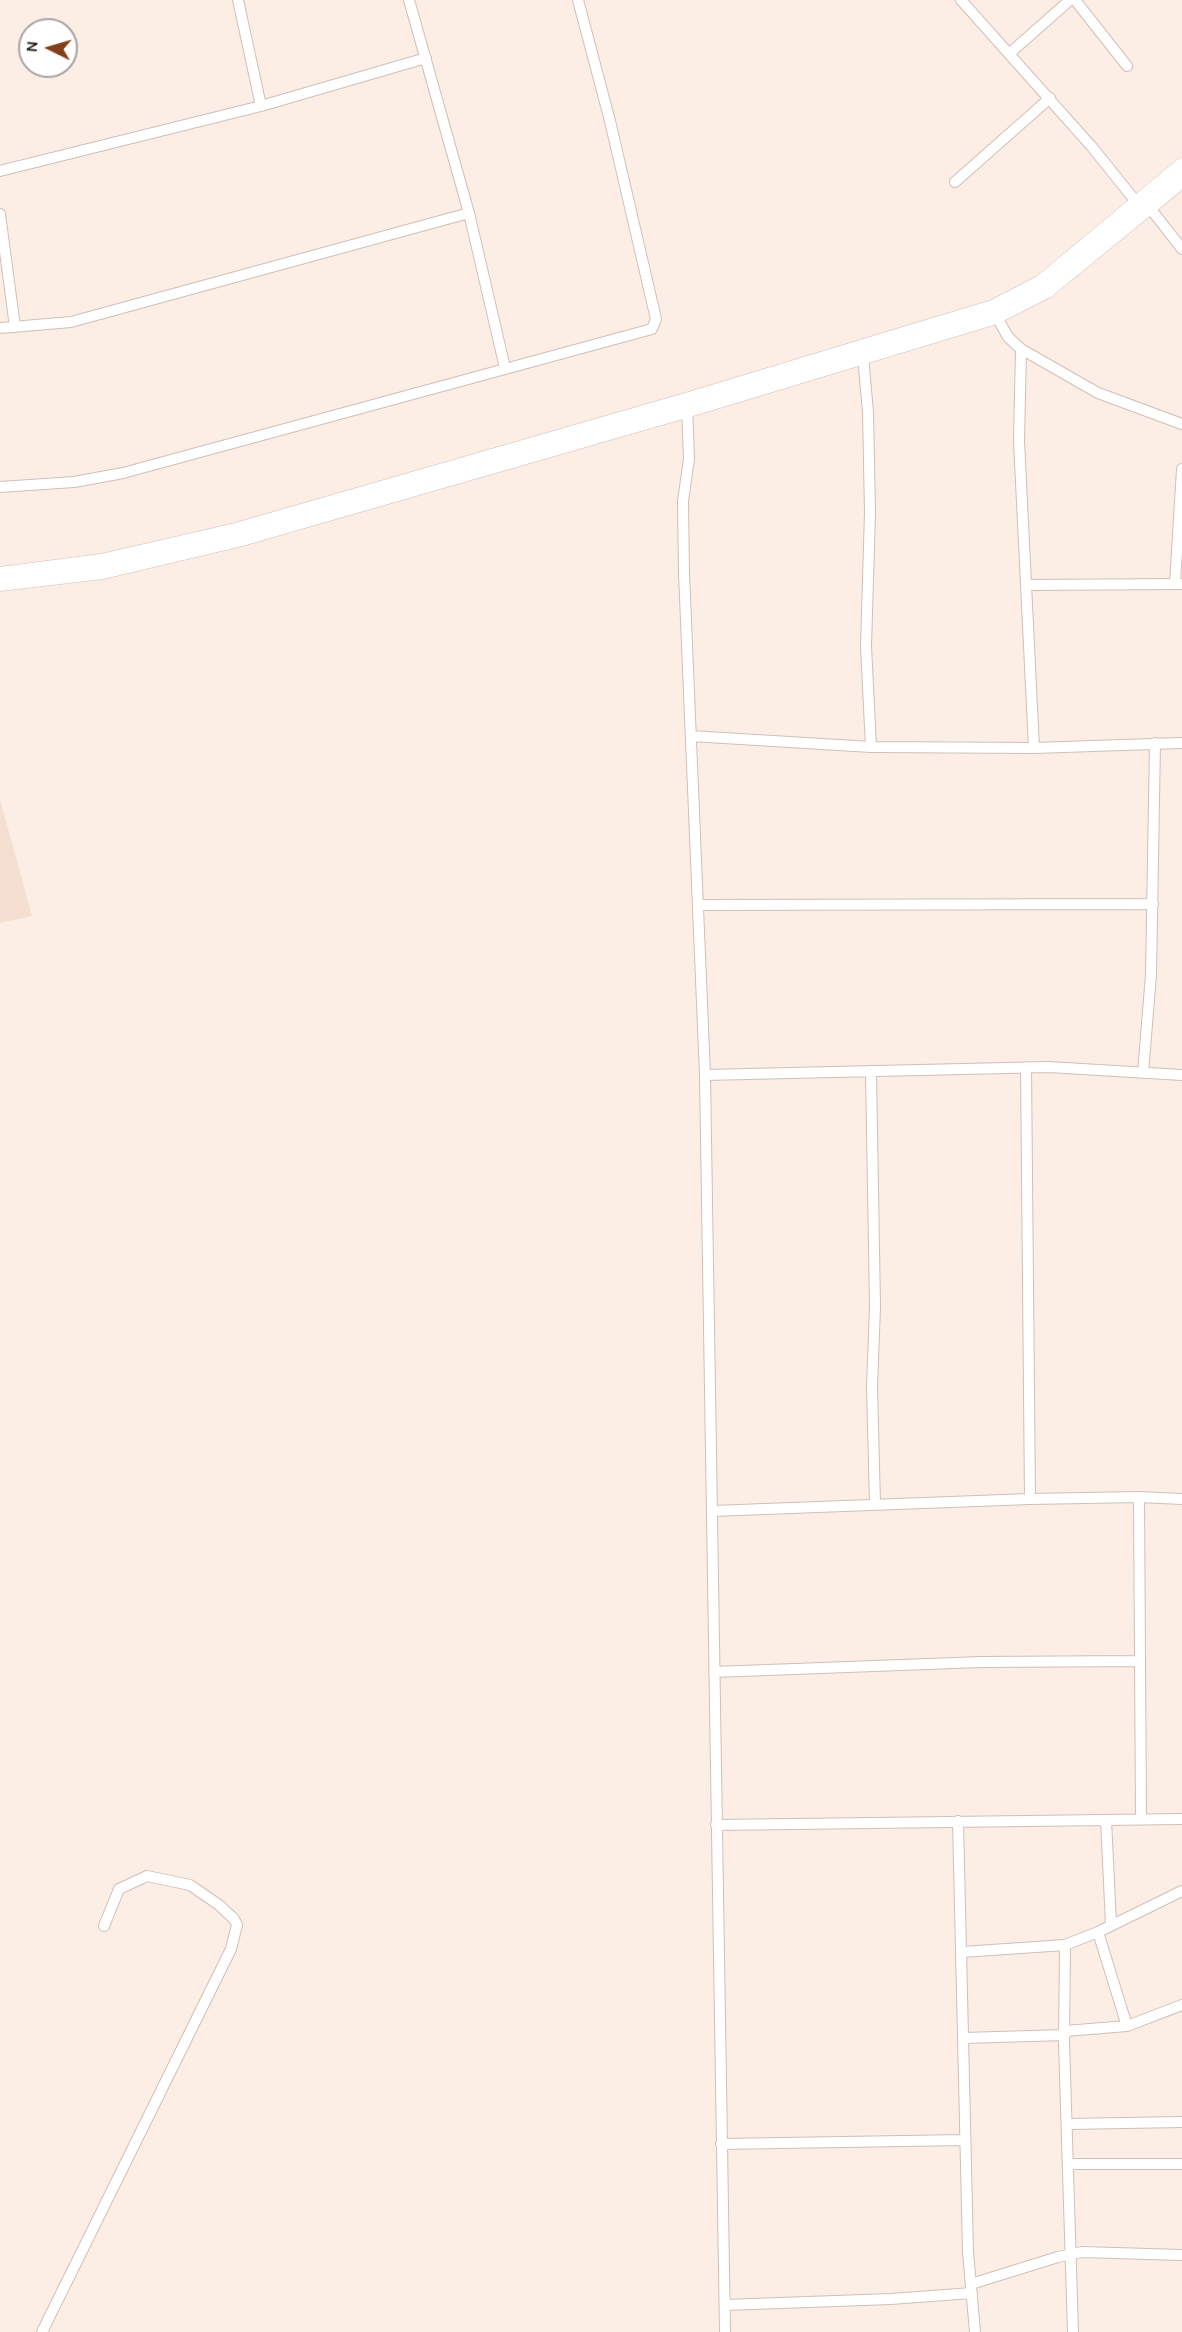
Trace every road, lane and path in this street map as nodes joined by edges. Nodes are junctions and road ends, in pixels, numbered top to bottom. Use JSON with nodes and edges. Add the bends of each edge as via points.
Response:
{"nodes":[{"id":1,"x":238,"y":0,"type":"edge"},
{"id":2,"x":410,"y":0,"type":"edge"},
{"id":3,"x":578,"y":0,"type":"edge"},
{"id":4,"x":961,"y":0,"type":"edge"},
{"id":5,"x":1070,"y":0,"type":"edge"},
{"id":6,"x":1075,"y":0,"type":"edge"},
{"id":7,"x":1010,"y":53,"type":"junction"},
{"id":8,"x":426,"y":58,"type":"junction"},
{"id":9,"x":1127,"y":66,"type":"dead end"},
{"id":10,"x":1050,"y":98,"type":"junction"},
{"id":11,"x":261,"y":106,"type":"junction"},
{"id":12,"x":1182,"y":165,"type":"edge"},
{"id":13,"x":0,"y":171,"type":"edge"},
{"id":14,"x":1182,"y":181,"type":"edge"},
{"id":15,"x":955,"y":182,"type":"dead end"},
{"id":16,"x":1144,"y":206,"type":"junction"},
{"id":17,"x":469,"y":213,"type":"junction"},
{"id":18,"x":0,"y":214,"type":"edge"},
{"id":19,"x":1182,"y":249,"type":"edge"},
{"id":20,"x":994,"y":312,"type":"junction"},
{"id":21,"x":15,"y":327,"type":"junction"},
{"id":22,"x":0,"y":328,"type":"edge"},
{"id":23,"x":1021,"y":349,"type":"junction"},
{"id":24,"x":863,"y":356,"type":"junction"},
{"id":25,"x":505,"y":368,"type":"junction"},
{"id":26,"x":687,"y":405,"type":"junction"},
{"id":27,"x":1182,"y":424,"type":"edge"},
{"id":28,"x":465,"y":469,"type":"junction"},
{"id":29,"x":1182,"y":469,"type":"edge"},
{"id":30,"x":0,"y":488,"type":"edge"},
{"id":31,"x":0,"y":574,"type":"edge"},
{"id":32,"x":0,"y":584,"type":"edge"},
{"id":33,"x":1178,"y":584,"type":"edge"},
{"id":34,"x":1026,"y":585,"type":"junction"},
{"id":35,"x":691,"y":736,"type":"junction"},
{"id":36,"x":1155,"y":743,"type":"junction"},
{"id":37,"x":1182,"y":743,"type":"edge"},
{"id":38,"x":871,"y":747,"type":"junction"},
{"id":39,"x":1034,"y":748,"type":"junction"},
{"id":40,"x":1153,"y":904,"type":"junction"},
{"id":41,"x":698,"y":905,"type":"junction"},
{"id":42,"x":1026,"y":1067,"type":"junction"},
{"id":43,"x":872,"y":1071,"type":"junction"},
{"id":44,"x":1143,"y":1073,"type":"junction"},
{"id":45,"x":705,"y":1075,"type":"junction"},
{"id":46,"x":1182,"y":1075,"type":"edge"},
{"id":47,"x":1139,"y":1497,"type":"junction"},
{"id":48,"x":1030,"y":1499,"type":"junction"},
{"id":49,"x":1182,"y":1499,"type":"edge"},
{"id":50,"x":875,"y":1504,"type":"junction"},
{"id":51,"x":712,"y":1511,"type":"junction"},
{"id":52,"x":1140,"y":1661,"type":"junction"},
{"id":53,"x":714,"y":1672,"type":"junction"},
{"id":54,"x":1141,"y":1819,"type":"junction"},
{"id":55,"x":1182,"y":1819,"type":"edge"},
{"id":56,"x":1106,"y":1820,"type":"junction"},
{"id":57,"x":958,"y":1821,"type":"junction"},
{"id":58,"x":716,"y":1825,"type":"junction"},
{"id":59,"x":1182,"y":1891,"type":"edge"},
{"id":60,"x":1111,"y":1924,"type":"junction"},
{"id":61,"x":104,"y":1926,"type":"dead end"},
{"id":62,"x":1098,"y":1932,"type":"junction"},
{"id":63,"x":1065,"y":1945,"type":"junction"},
{"id":64,"x":962,"y":1952,"type":"junction"},
{"id":65,"x":1182,"y":2005,"type":"edge"},
{"id":66,"x":1127,"y":2026,"type":"junction"},
{"id":67,"x":1065,"y":2033,"type":"junction"},
{"id":68,"x":963,"y":2038,"type":"junction"},
{"id":69,"x":1182,"y":2122,"type":"edge"},
{"id":70,"x":1068,"y":2124,"type":"junction"},
{"id":71,"x":965,"y":2140,"type":"junction"},
{"id":72,"x":721,"y":2144,"type":"junction"},
{"id":73,"x":1068,"y":2164,"type":"junction"},
{"id":74,"x":1182,"y":2164,"type":"edge"},
{"id":75,"x":1071,"y":2254,"type":"junction"},
{"id":76,"x":1182,"y":2254,"type":"edge"},
{"id":77,"x":972,"y":2288,"type":"junction"},
{"id":78,"x":725,"y":2305,"type":"junction"},
{"id":79,"x":42,"y":2332,"type":"edge"},
{"id":80,"x":725,"y":2332,"type":"edge"},
{"id":81,"x":975,"y":2332,"type":"edge"},
{"id":82,"x":1073,"y":2332,"type":"edge"}],
"edges":[{"from":1,"to":11,"type":"street"},
{"from":2,"to":8,"type":"street"},
{"from":3,"to":25,"type":"street","via":[[656,323],[652,329]]},
{"from":4,"to":7,"type":"street"},
{"from":5,"to":7,"type":"street"},
{"from":6,"to":9,"type":"street"},
{"from":7,"to":10,"type":"street"},
{"from":8,"to":11,"type":"street"},
{"from":8,"to":17,"type":"street"},
{"from":10,"to":15,"type":"street"},
{"from":10,"to":16,"type":"street"},
{"from":11,"to":13,"type":"street"},
{"from":12,"to":16,"type":"main road"},
{"from":14,"to":16,"type":"main road"},
{"from":16,"to":19,"type":"street"},
{"from":16,"to":20,"type":"main road","via":[[1047,291]]},
{"from":17,"to":21,"type":"street","via":[[71,322]]},
{"from":17,"to":25,"type":"street"},
{"from":18,"to":21,"type":"street"},
{"from":20,"to":23,"type":"street","via":[[1008,337]]},
{"from":20,"to":24,"type":"main road"},
{"from":20,"to":26,"type":"main road"},
{"from":21,"to":22,"type":"street"},
{"from":23,"to":27,"type":"street","via":[[1098,393]]},
{"from":23,"to":34,"type":"street","via":[[1019,441]]},
{"from":24,"to":26,"type":"main road"},
{"from":24,"to":38,"type":"street","via":[[868,412],[866,646]]},
{"from":25,"to":30,"type":"street","via":[[123,473],[74,482]]},
{"from":26,"to":28,"type":"main road"},
{"from":26,"to":35,"type":"street","via":[[689,459],[683,501]]},
{"from":28,"to":31,"type":"main road","via":[[236,530],[101,561]]},
{"from":28,"to":32,"type":"main road","via":[[238,540],[103,572]]},
{"from":29,"to":33,"type":"street"},
{"from":33,"to":34,"type":"street"},
{"from":34,"to":39,"type":"street"},
{"from":35,"to":38,"type":"street"},
{"from":35,"to":41,"type":"street"},
{"from":36,"to":37,"type":"street"},
{"from":36,"to":39,"type":"street"},
{"from":36,"to":40,"type":"street"},
{"from":38,"to":39,"type":"street"},
{"from":40,"to":41,"type":"street"},
{"from":40,"to":44,"type":"street"},
{"from":41,"to":45,"type":"street"},
{"from":42,"to":43,"type":"street"},
{"from":42,"to":44,"type":"street"},
{"from":42,"to":48,"type":"street"},
{"from":43,"to":45,"type":"street"},
{"from":43,"to":50,"type":"street"},
{"from":44,"to":46,"type":"street"},
{"from":45,"to":51,"type":"street"},
{"from":47,"to":48,"type":"street"},
{"from":47,"to":49,"type":"street"},
{"from":47,"to":52,"type":"street"},
{"from":48,"to":50,"type":"street"},
{"from":50,"to":51,"type":"street"},
{"from":51,"to":53,"type":"street"},
{"from":52,"to":53,"type":"street","via":[[981,1662]]},
{"from":52,"to":54,"type":"street"},
{"from":53,"to":58,"type":"street"},
{"from":54,"to":55,"type":"street"},
{"from":54,"to":56,"type":"street"},
{"from":56,"to":57,"type":"street"},
{"from":56,"to":60,"type":"street"},
{"from":57,"to":58,"type":"street"},
{"from":57,"to":64,"type":"street"},
{"from":58,"to":72,"type":"street"},
{"from":59,"to":60,"type":"street"},
{"from":60,"to":62,"type":"street"},
{"from":61,"to":79,"type":"street","via":[[119,1889],[147,1876],[190,1885],[237,1925],[231,1949]]},
{"from":62,"to":63,"type":"street"},
{"from":62,"to":66,"type":"street"},
{"from":63,"to":64,"type":"street"},
{"from":63,"to":67,"type":"street"},
{"from":64,"to":68,"type":"street"},
{"from":65,"to":66,"type":"street"},
{"from":66,"to":67,"type":"street"},
{"from":67,"to":68,"type":"street"},
{"from":67,"to":70,"type":"street"},
{"from":68,"to":71,"type":"street"},
{"from":69,"to":70,"type":"street"},
{"from":70,"to":73,"type":"street"},
{"from":71,"to":72,"type":"street"},
{"from":71,"to":77,"type":"street"},
{"from":72,"to":78,"type":"street"},
{"from":73,"to":74,"type":"street"},
{"from":73,"to":75,"type":"street"},
{"from":75,"to":76,"type":"street"},
{"from":75,"to":77,"type":"street"},
{"from":75,"to":82,"type":"street"},
{"from":77,"to":78,"type":"street","via":[[891,2299]]},
{"from":77,"to":81,"type":"street"},
{"from":78,"to":80,"type":"street"}]}
